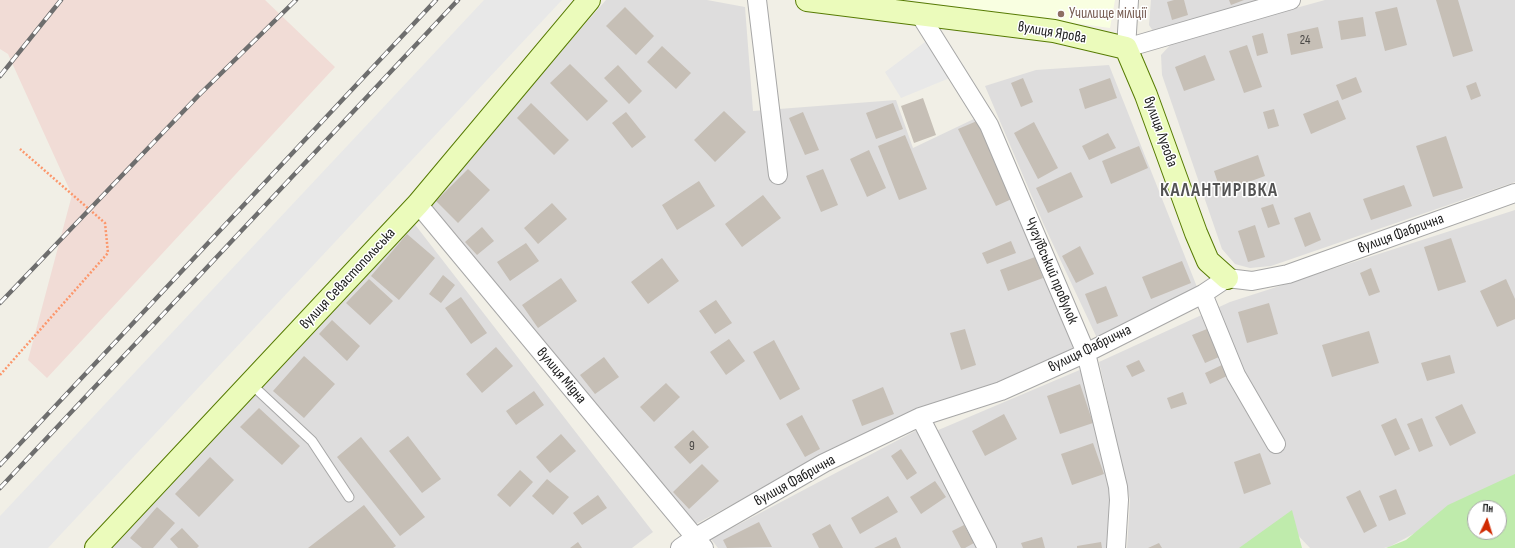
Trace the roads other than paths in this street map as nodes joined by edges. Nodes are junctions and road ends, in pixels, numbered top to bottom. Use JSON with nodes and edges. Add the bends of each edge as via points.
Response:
{"nodes":[{"id":1,"x":589,"y":0,"type":"edge"},
{"id":2,"x":757,"y":0,"type":"edge"},
{"id":3,"x":807,"y":0,"type":"edge"},
{"id":4,"x":1129,"y":0,"type":"edge"},
{"id":5,"x":1291,"y":0,"type":"edge"},
{"id":6,"x":920,"y":15,"type":"junction"},
{"id":7,"x":1126,"y":48,"type":"junction"},
{"id":8,"x":778,"y":175,"type":"dead end"},
{"id":9,"x":1515,"y":193,"type":"edge"},
{"id":10,"x":418,"y":204,"type":"junction"},
{"id":11,"x":1227,"y":278,"type":"junction"},
{"id":12,"x":1203,"y":294,"type":"junction"},
{"id":13,"x":1086,"y":352,"type":"junction"},
{"id":14,"x":250,"y":383,"type":"junction"},
{"id":15,"x":920,"y":418,"type":"junction"},
{"id":16,"x":1276,"y":444,"type":"dead end"},
{"id":17,"x":349,"y":497,"type":"dead end"},
{"id":18,"x":700,"y":543,"type":"edge"},
{"id":19,"x":96,"y":548,"type":"edge"},
{"id":20,"x":680,"y":548,"type":"edge"},
{"id":21,"x":987,"y":548,"type":"edge"},
{"id":22,"x":1116,"y":548,"type":"edge"}],
"edges":[{"from":1,"to":10,"type":"street","name":"вулиця Севастопольська"},
{"from":2,"to":8,"type":"street"},
{"from":3,"to":6,"type":"street","name":"вулиця Ярова"},
{"from":4,"to":7,"type":"street","name":"вулиця Лугова"},
{"from":5,"to":7,"type":"street","name":"вулиця Ярова"},
{"from":6,"to":7,"type":"street","name":"вулиця Ярова","via":[[1054,31]]},
{"from":6,"to":13,"type":"street","name":"Чугуївський провулок","via":[[989,126]]},
{"from":7,"to":11,"type":"street","name":"вулиця Лугова","via":[[1208,261]]},
{"from":9,"to":11,"type":"street","name":"вулиця Фабрична","via":[[1288,274],[1252,281]]},
{"from":10,"to":14,"type":"street","name":"вулиця Севастопольська"},
{"from":10,"to":18,"type":"street","name":"вулиця Мідна"},
{"from":11,"to":12,"type":"street","name":"вулиця Фабрична"},
{"from":12,"to":13,"type":"street","name":"вулиця Фабрична"},
{"from":12,"to":16,"type":"street","via":[[1236,375]]},
{"from":13,"to":15,"type":"street","name":"вулиця Фабрична","via":[[1001,391]]},
{"from":13,"to":22,"type":"street","name":"Чугуївський провулок","via":[[1118,487]]},
{"from":14,"to":17,"type":"lane","via":[[312,441]]},
{"from":14,"to":19,"type":"street","name":"вулиця Севастопольська"},
{"from":15,"to":18,"type":"street","name":"вулиця Фабрична","via":[[824,463]]},
{"from":15,"to":21,"type":"street"},
{"from":18,"to":20,"type":"street","name":"вулиця Фабрична"}]}
